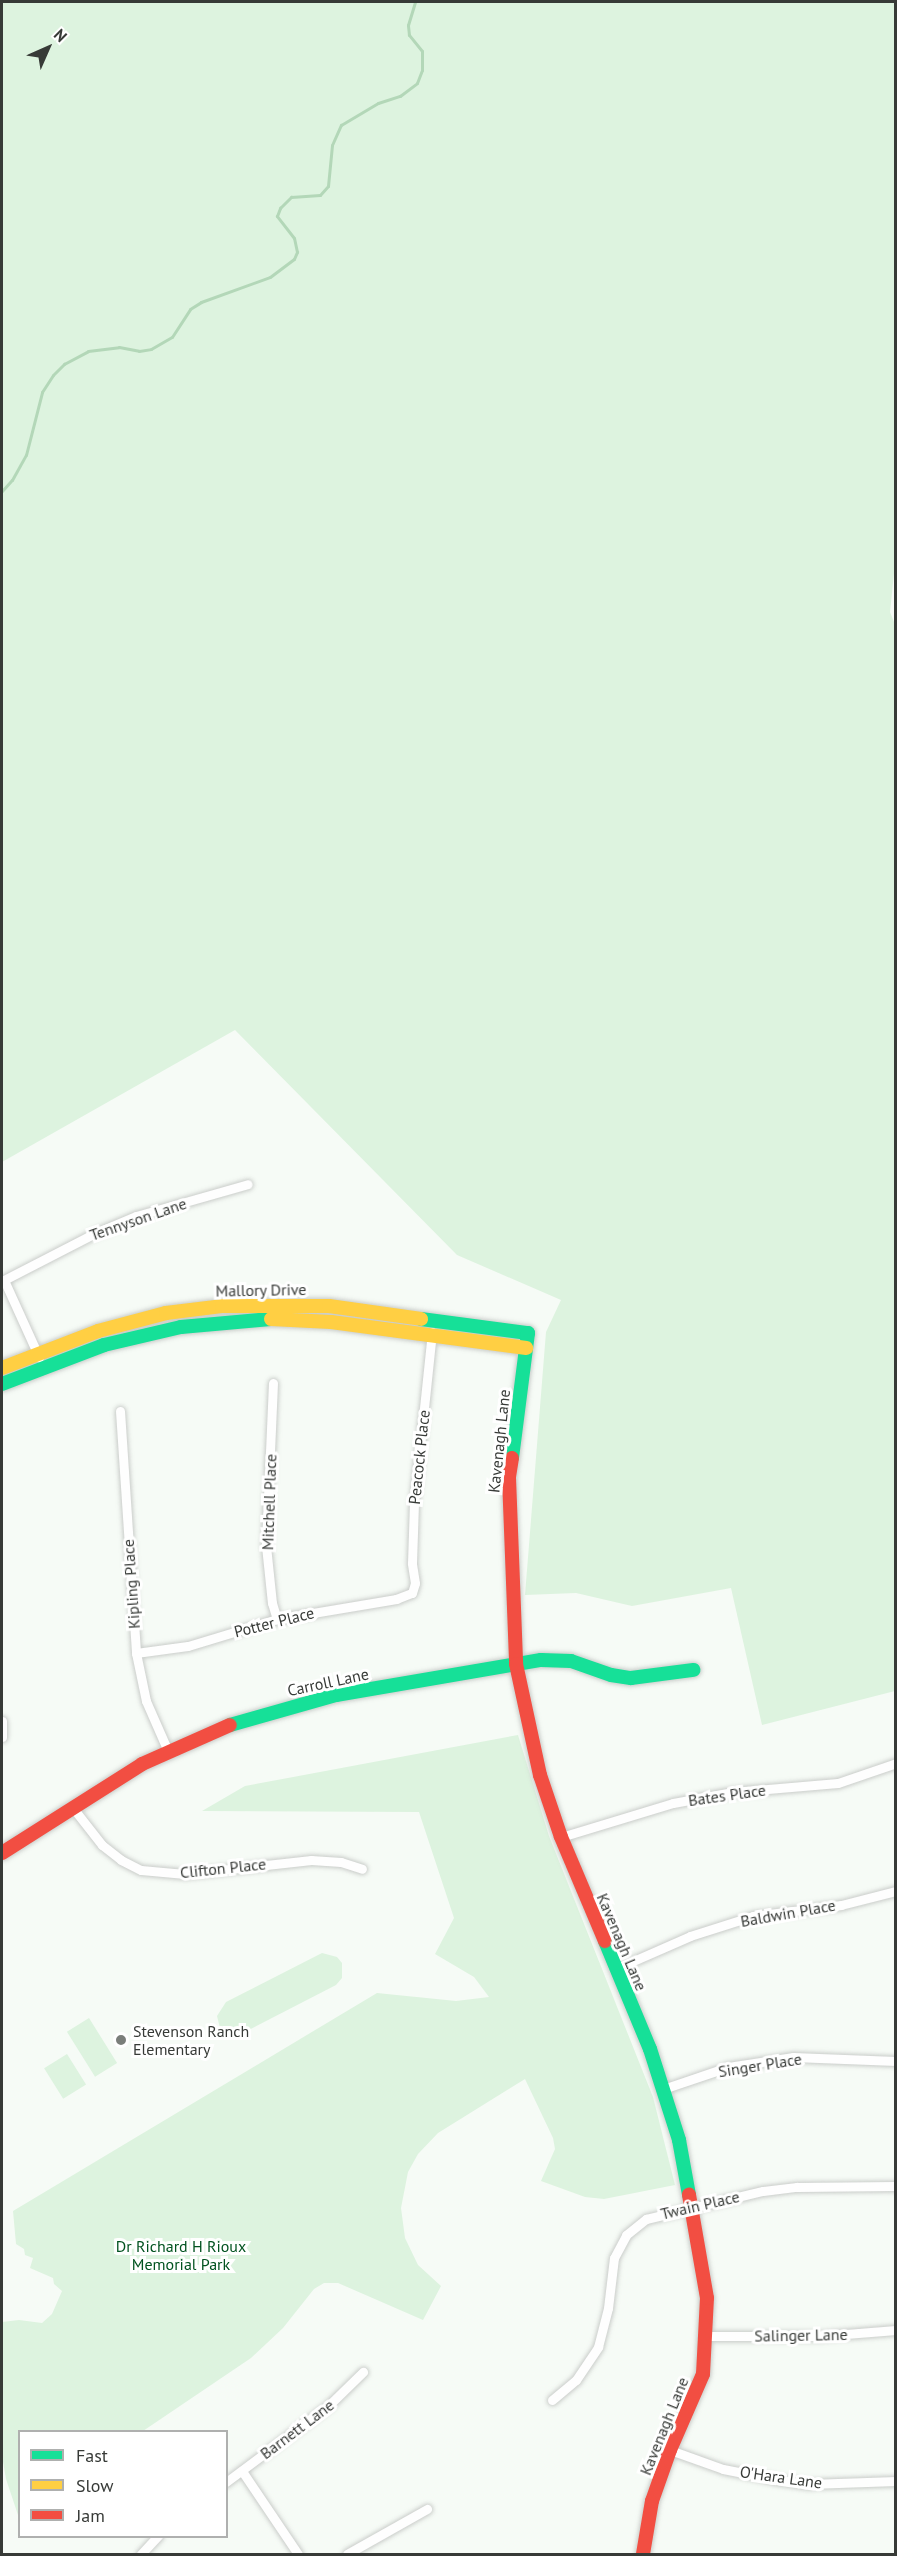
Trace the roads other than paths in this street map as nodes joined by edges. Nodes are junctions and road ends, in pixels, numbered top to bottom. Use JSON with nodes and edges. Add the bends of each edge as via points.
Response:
{"nodes":[{"id":1,"x":248,"y":1184,"type":"dead end"},
{"id":2,"x":3,"y":1281,"type":"edge"},
{"id":3,"x":434,"y":1320,"type":"junction"},
{"id":4,"x":528,"y":1333,"type":"joint"},
{"id":5,"x":432,"y":1336,"type":"junction"},
{"id":6,"x":526,"y":1348,"type":"junction"},
{"id":7,"x":37,"y":1354,"type":"junction"},
{"id":8,"x":2,"y":1368,"type":"edge"},
{"id":9,"x":44,"y":1368,"type":"junction"},
{"id":10,"x":273,"y":1383,"type":"dead end"},
{"id":11,"x":2,"y":1384,"type":"edge"},
{"id":12,"x":120,"y":1411,"type":"dead end"},
{"id":13,"x":411,"y":1593,"type":"joint"},
{"id":14,"x":278,"y":1619,"type":"junction"},
{"id":15,"x":136,"y":1653,"type":"junction"},
{"id":16,"x":516,"y":1664,"type":"junction"},
{"id":17,"x":693,"y":1670,"type":"dead end"},
{"id":18,"x":2,"y":1721,"type":"edge"},
{"id":19,"x":2,"y":1737,"type":"edge"},
{"id":20,"x":168,"y":1751,"type":"junction"},
{"id":21,"x":896,"y":1763,"type":"edge"},
{"id":22,"x":74,"y":1808,"type":"junction"},
{"id":23,"x":561,"y":1837,"type":"junction"},
{"id":24,"x":2,"y":1853,"type":"edge"},
{"id":25,"x":362,"y":1869,"type":"dead end"},
{"id":26,"x":896,"y":1891,"type":"edge"},
{"id":27,"x":615,"y":1969,"type":"junction"},
{"id":28,"x":896,"y":2061,"type":"edge"},
{"id":29,"x":663,"y":2089,"type":"junction"},
{"id":30,"x":896,"y":2186,"type":"edge"},
{"id":31,"x":691,"y":2208,"type":"junction"},
{"id":32,"x":896,"y":2331,"type":"edge"},
{"id":33,"x":707,"y":2336,"type":"junction"},
{"id":34,"x":363,"y":2372,"type":"dead end"},
{"id":35,"x":552,"y":2400,"type":"dead end"},
{"id":36,"x":670,"y":2450,"type":"junction"},
{"id":37,"x":242,"y":2471,"type":"junction"},
{"id":38,"x":228,"y":2481,"type":"edge"},
{"id":39,"x":896,"y":2481,"type":"edge"},
{"id":40,"x":427,"y":2509,"type":"dead end"},
{"id":41,"x":156,"y":2538,"type":"edge"},
{"id":42,"x":141,"y":2554,"type":"edge"},
{"id":43,"x":298,"y":2554,"type":"edge"},
{"id":44,"x":346,"y":2554,"type":"edge"},
{"id":45,"x":643,"y":2554,"type":"edge"}],
"edges":[{"from":1,"to":2,"type":"street","name":"Tennyson Lane","via":[[91,1234]]},
{"from":2,"to":7,"type":"street"},
{"from":3,"to":4,"type":"main road","name":"Mallory Drive"},
{"from":3,"to":5,"type":"street","name":"Peacock Place"},
{"from":3,"to":7,"type":"main road","name":"Mallory Drive","via":[[329,1306],[222,1305],[166,1313],[98,1331]]},
{"from":4,"to":6,"type":"main road","name":"Kavenagh Lane"},
{"from":5,"to":6,"type":"main road"},
{"from":5,"to":9,"type":"main road","via":[[311,1321],[231,1321],[133,1338]]},
{"from":5,"to":13,"type":"street","name":"Peacock Place","via":[[414,1503],[412,1563],[416,1583]]},
{"from":6,"to":16,"type":"main road","name":"Kavenagh Lane","via":[[509,1478]]},
{"from":7,"to":8,"type":"main road","name":"Mallory Drive"},
{"from":7,"to":9,"type":"street"},
{"from":9,"to":11,"type":"main road"},
{"from":10,"to":14,"type":"street","name":"Mitchell Place","via":[[266,1546],[272,1603]]},
{"from":12,"to":15,"type":"street","name":"Kipling Place"},
{"from":13,"to":14,"type":"street","name":"Potter Place","via":[[396,1599]]},
{"from":14,"to":15,"type":"street","name":"Potter Place","via":[[188,1646]]},
{"from":15,"to":20,"type":"street","name":"Kipling Place","via":[[146,1701]]},
{"from":16,"to":17,"type":"main road","name":"Carroll Lane","via":[[556,1659],[631,1678]]},
{"from":16,"to":20,"type":"main road","name":"Carroll Lane","via":[[293,1706],[236,1722]]},
{"from":16,"to":23,"type":"main road","name":"Kavenagh Lane","via":[[540,1775]]},
{"from":18,"to":19,"type":"street"},
{"from":20,"to":22,"type":"main road","name":"Carroll Lane"},
{"from":21,"to":23,"type":"street","name":"Bates Place","via":[[837,1783],[734,1792],[673,1803]]},
{"from":22,"to":24,"type":"main road","name":"Carroll Lane"},
{"from":22,"to":25,"type":"street","name":"Clifton Place","via":[[102,1845],[141,1870],[185,1874],[311,1860],[340,1862]]},
{"from":23,"to":27,"type":"main road","name":"Kavenagh Lane"},
{"from":26,"to":27,"type":"street","name":"Baldwin Place","via":[[841,1905],[753,1916],[690,1936]]},
{"from":27,"to":29,"type":"main road","name":"Kavenagh Lane"},
{"from":28,"to":29,"type":"street","name":"Singer Place","via":[[794,2057],[728,2067]]},
{"from":29,"to":31,"type":"main road","name":"Kavenagh Lane","via":[[679,2140]]},
{"from":30,"to":31,"type":"street","name":"Twain Place","via":[[797,2187]]},
{"from":31,"to":33,"type":"main road","name":"Kavenagh Lane","via":[[706,2288]]},
{"from":31,"to":35,"type":"street","name":"Twain Place","via":[[646,2219],[626,2235],[614,2258],[598,2347],[576,2380]]},
{"from":32,"to":33,"type":"street","name":"Salinger Lane","via":[[821,2336]]},
{"from":33,"to":36,"type":"main road","name":"Kavenagh Lane","via":[[703,2374]]},
{"from":34,"to":37,"type":"street","name":"Barnett Lane","via":[[328,2406]]},
{"from":36,"to":39,"type":"street","name":"O'Hara Lane","via":[[723,2469],[779,2480],[809,2484]]},
{"from":36,"to":45,"type":"main road","name":"Kavenagh Lane","via":[[652,2501]]},
{"from":37,"to":38,"type":"street","name":"Barnett Lane"},
{"from":37,"to":43,"type":"street"},
{"from":40,"to":44,"type":"street"},
{"from":41,"to":42,"type":"street"}]}
